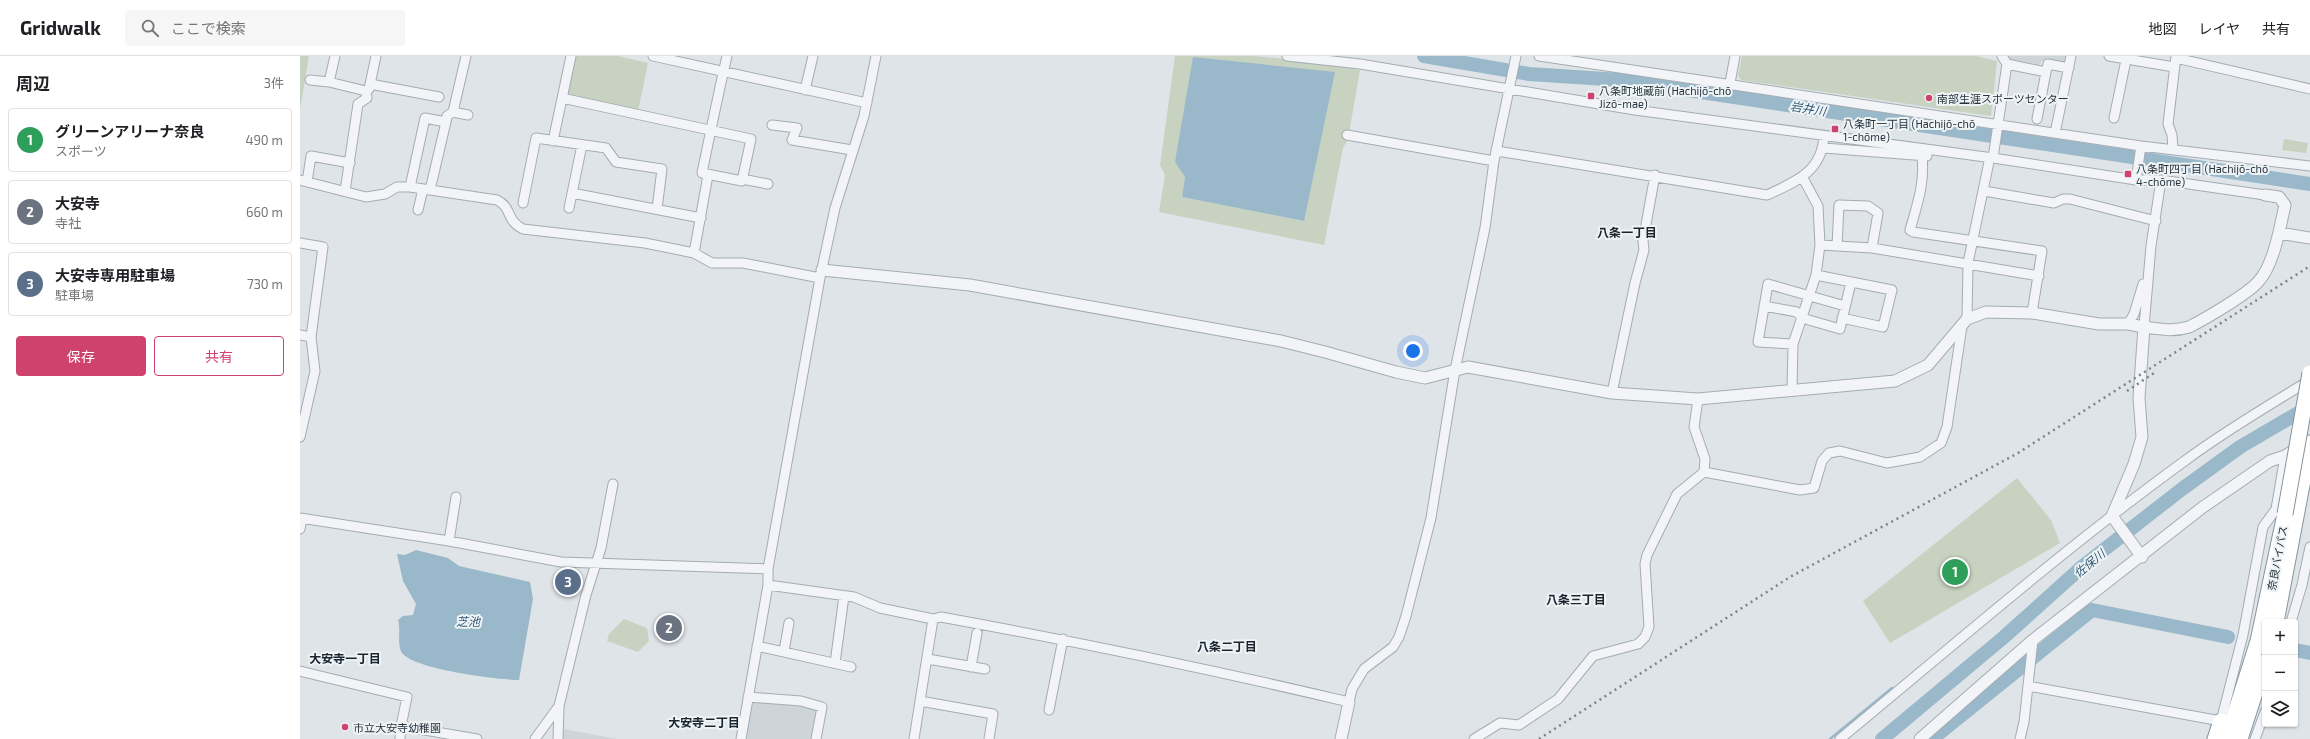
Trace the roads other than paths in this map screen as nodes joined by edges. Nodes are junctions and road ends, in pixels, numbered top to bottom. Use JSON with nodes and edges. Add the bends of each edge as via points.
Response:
{"nodes":[{"id":1,"x":336,"y":56,"type":"edge"},
{"id":2,"x":376,"y":56,"type":"edge"},
{"id":3,"x":466,"y":56,"type":"edge"},
{"id":4,"x":571,"y":56,"type":"edge"},
{"id":5,"x":653,"y":56,"type":"edge"},
{"id":6,"x":727,"y":56,"type":"edge"},
{"id":7,"x":813,"y":56,"type":"edge"},
{"id":8,"x":876,"y":56,"type":"edge"},
{"id":9,"x":1287,"y":56,"type":"edge"},
{"id":10,"x":1516,"y":56,"type":"edge"},
{"id":11,"x":1539,"y":56,"type":"edge"},
{"id":12,"x":1735,"y":56,"type":"edge"},
{"id":13,"x":2071,"y":56,"type":"edge"},
{"id":14,"x":2109,"y":56,"type":"edge"},
{"id":15,"x":2002,"y":58,"type":"edge"},
{"id":16,"x":2126,"y":60,"type":"junction"},
{"id":17,"x":2176,"y":61,"type":"edge"},
{"id":18,"x":2069,"y":68,"type":"junction"},
{"id":19,"x":724,"y":71,"type":"junction"},
{"id":20,"x":2046,"y":72,"type":"junction"},
{"id":21,"x":310,"y":80,"type":"dead end"},
{"id":22,"x":328,"y":82,"type":"junction"},
{"id":23,"x":1730,"y":83,"type":"junction"},
{"id":24,"x":1510,"y":86,"type":"junction"},
{"id":25,"x":368,"y":88,"type":"junction"},
{"id":26,"x":2310,"y":89,"type":"edge"},
{"id":27,"x":805,"y":90,"type":"junction"},
{"id":28,"x":439,"y":97,"type":"dead end"},
{"id":29,"x":562,"y":98,"type":"junction"},
{"id":30,"x":868,"y":103,"type":"junction"},
{"id":31,"x":453,"y":112,"type":"junction"},
{"id":32,"x":468,"y":115,"type":"dead end"},
{"id":33,"x":2114,"y":118,"type":"dead end"},
{"id":34,"x":2037,"y":120,"type":"dead end"},
{"id":35,"x":446,"y":122,"type":"junction"},
{"id":36,"x":772,"y":125,"type":"dead end"},
{"id":37,"x":1997,"y":126,"type":"junction"},
{"id":38,"x":711,"y":131,"type":"junction"},
{"id":39,"x":2055,"y":133,"type":"junction"},
{"id":40,"x":1347,"y":135,"type":"dead end"},
{"id":41,"x":1824,"y":136,"type":"junction"},
{"id":42,"x":553,"y":141,"type":"junction"},
{"id":43,"x":582,"y":145,"type":"junction"},
{"id":44,"x":1824,"y":148,"type":"junction"},
{"id":45,"x":2140,"y":148,"type":"junction"},
{"id":46,"x":2173,"y":149,"type":"junction"},
{"id":47,"x":852,"y":150,"type":"junction"},
{"id":48,"x":1496,"y":151,"type":"junction"},
{"id":49,"x":1946,"y":151,"type":"junction"},
{"id":50,"x":1992,"y":156,"type":"junction"},
{"id":51,"x":1922,"y":157,"type":"junction"},
{"id":52,"x":1494,"y":161,"type":"junction"},
{"id":53,"x":350,"y":163,"type":"junction"},
{"id":54,"x":2310,"y":166,"type":"edge"},
{"id":55,"x":708,"y":175,"type":"junction"},
{"id":56,"x":1655,"y":175,"type":"junction"},
{"id":57,"x":2136,"y":177,"type":"junction"},
{"id":58,"x":1803,"y":178,"type":"junction"},
{"id":59,"x":742,"y":179,"type":"junction"},
{"id":60,"x":2161,"y":180,"type":"junction"},
{"id":61,"x":304,"y":181,"type":"edge"},
{"id":62,"x":768,"y":184,"type":"dead end"},
{"id":63,"x":410,"y":187,"type":"junction"},
{"id":64,"x":427,"y":190,"type":"junction"},
{"id":65,"x":345,"y":191,"type":"junction"},
{"id":66,"x":1984,"y":191,"type":"junction"},
{"id":67,"x":572,"y":193,"type":"junction"},
{"id":68,"x":2265,"y":195,"type":"joint"},
{"id":69,"x":523,"y":203,"type":"dead end"},
{"id":70,"x":568,"y":208,"type":"dead end"},
{"id":71,"x":418,"y":210,"type":"dead end"},
{"id":72,"x":658,"y":210,"type":"junction"},
{"id":73,"x":701,"y":218,"type":"junction"},
{"id":74,"x":2156,"y":221,"type":"junction"},
{"id":75,"x":2279,"y":233,"type":"junction"},
{"id":76,"x":2310,"y":238,"type":"edge"},
{"id":77,"x":1973,"y":241,"type":"junction"},
{"id":78,"x":300,"y":243,"type":"edge"},
{"id":79,"x":1820,"y":245,"type":"junction"},
{"id":80,"x":1837,"y":246,"type":"junction"},
{"id":81,"x":1872,"y":248,"type":"junction"},
{"id":82,"x":694,"y":253,"type":"junction"},
{"id":83,"x":1968,"y":263,"type":"junction"},
{"id":84,"x":2148,"y":268,"type":"junction"},
{"id":85,"x":821,"y":274,"type":"junction"},
{"id":86,"x":1816,"y":276,"type":"junction"},
{"id":87,"x":2039,"y":276,"type":"junction"},
{"id":88,"x":1851,"y":282,"type":"junction"},
{"id":89,"x":1809,"y":295,"type":"junction"},
{"id":90,"x":1764,"y":306,"type":"junction"},
{"id":91,"x":1845,"y":306,"type":"junction"},
{"id":92,"x":2032,"y":313,"type":"junction"},
{"id":93,"x":1802,"y":318,"type":"junction"},
{"id":94,"x":1842,"y":318,"type":"junction"},
{"id":95,"x":1964,"y":322,"type":"junction"},
{"id":96,"x":2128,"y":324,"type":"junction"},
{"id":97,"x":2144,"y":327,"type":"junction"},
{"id":98,"x":300,"y":335,"type":"edge"},
{"id":99,"x":311,"y":337,"type":"junction"},
{"id":100,"x":1793,"y":344,"type":"junction"},
{"id":101,"x":1455,"y":370,"type":"junction"},
{"id":102,"x":2310,"y":373,"type":"edge"},
{"id":103,"x":2310,"y":380,"type":"edge"},
{"id":104,"x":1792,"y":390,"type":"junction"},
{"id":105,"x":1612,"y":393,"type":"junction"},
{"id":106,"x":1698,"y":399,"type":"junction"},
{"id":107,"x":300,"y":437,"type":"edge"},
{"id":108,"x":2310,"y":442,"type":"edge"},
{"id":109,"x":2286,"y":456,"type":"junction"},
{"id":110,"x":1704,"y":472,"type":"junction"},
{"id":111,"x":613,"y":484,"type":"dead end"},
{"id":112,"x":456,"y":497,"type":"dead end"},
{"id":113,"x":2292,"y":514,"type":"junction"},
{"id":114,"x":2112,"y":516,"type":"junction"},
{"id":115,"x":301,"y":519,"type":"edge"},
{"id":116,"x":300,"y":529,"type":"edge"},
{"id":117,"x":449,"y":541,"type":"junction"},
{"id":118,"x":2310,"y":547,"type":"edge"},
{"id":119,"x":2142,"y":557,"type":"junction"},
{"id":120,"x":595,"y":564,"type":"junction"},
{"id":121,"x":768,"y":569,"type":"junction"},
{"id":122,"x":768,"y":585,"type":"junction"},
{"id":123,"x":844,"y":596,"type":"junction"},
{"id":124,"x":934,"y":618,"type":"junction"},
{"id":125,"x":2276,"y":619,"type":"edge"},
{"id":126,"x":2292,"y":619,"type":"edge"},
{"id":127,"x":789,"y":623,"type":"dead end"},
{"id":128,"x":977,"y":633,"type":"dead end"},
{"id":129,"x":1063,"y":639,"type":"junction"},
{"id":130,"x":2033,"y":640,"type":"junction"},
{"id":131,"x":757,"y":646,"type":"junction"},
{"id":132,"x":784,"y":651,"type":"junction"},
{"id":133,"x":928,"y":659,"type":"junction"},
{"id":134,"x":835,"y":663,"type":"junction"},
{"id":135,"x":971,"y":666,"type":"junction"},
{"id":136,"x":851,"y":667,"type":"dead end"},
{"id":137,"x":985,"y":669,"type":"dead end"},
{"id":138,"x":300,"y":671,"type":"edge"},
{"id":139,"x":2262,"y":671,"type":"edge"},
{"id":140,"x":2028,"y":686,"type":"junction"},
{"id":141,"x":748,"y":696,"type":"junction"},
{"id":142,"x":920,"y":701,"type":"junction"},
{"id":143,"x":1349,"y":702,"type":"junction"},
{"id":144,"x":559,"y":706,"type":"junction"},
{"id":145,"x":1049,"y":710,"type":"dead end"},
{"id":146,"x":2262,"y":720,"type":"edge"},
{"id":147,"x":2220,"y":721,"type":"junction"},
{"id":148,"x":401,"y":726,"type":"junction"},
{"id":149,"x":400,"y":739,"type":"edge"},
{"id":150,"x":477,"y":739,"type":"edge"},
{"id":151,"x":534,"y":739,"type":"edge"},
{"id":152,"x":558,"y":739,"type":"edge"},
{"id":153,"x":741,"y":739,"type":"edge"},
{"id":154,"x":816,"y":739,"type":"edge"},
{"id":155,"x":914,"y":739,"type":"edge"},
{"id":156,"x":989,"y":739,"type":"edge"},
{"id":157,"x":1341,"y":739,"type":"edge"},
{"id":158,"x":1474,"y":739,"type":"edge"},
{"id":159,"x":1840,"y":739,"type":"edge"},
{"id":160,"x":1920,"y":739,"type":"edge"},
{"id":161,"x":2020,"y":739,"type":"edge"},
{"id":162,"x":2215,"y":739,"type":"edge"},
{"id":163,"x":2227,"y":739,"type":"edge"},
{"id":164,"x":2240,"y":739,"type":"edge"},
{"id":165,"x":2255,"y":739,"type":"edge"}],
"edges":[{"from":1,"to":22,"type":"street"},
{"from":2,"to":25,"type":"street"},
{"from":3,"to":31,"type":"street"},
{"from":4,"to":29,"type":"street"},
{"from":5,"to":19,"type":"street"},
{"from":6,"to":19,"type":"street"},
{"from":7,"to":27,"type":"street"},
{"from":8,"to":30,"type":"street"},
{"from":9,"to":24,"type":"street"},
{"from":10,"to":24,"type":"street"},
{"from":11,"to":23,"type":"street"},
{"from":12,"to":23,"type":"street"},
{"from":13,"to":18,"type":"street"},
{"from":14,"to":16,"type":"street"},
{"from":15,"to":20,"type":"street"},
{"from":15,"to":37,"type":"street"},
{"from":16,"to":17,"type":"street"},
{"from":16,"to":33,"type":"street"},
{"from":17,"to":26,"type":"street"},
{"from":17,"to":46,"type":"street","via":[[2168,124]]},
{"from":18,"to":20,"type":"street","via":[[2048,64]]},
{"from":18,"to":39,"type":"street"},
{"from":19,"to":27,"type":"street"},
{"from":19,"to":38,"type":"street"},
{"from":20,"to":34,"type":"street"},
{"from":21,"to":22,"type":"street"},
{"from":22,"to":25,"type":"street"},
{"from":23,"to":37,"type":"street"},
{"from":24,"to":41,"type":"street","via":[[1635,110]]},
{"from":24,"to":48,"type":"street"},
{"from":25,"to":28,"type":"street"},
{"from":25,"to":53,"type":"street","via":[[367,98],[358,104]]},
{"from":27,"to":30,"type":"street"},
{"from":29,"to":38,"type":"street"},
{"from":29,"to":42,"type":"street"},
{"from":30,"to":47,"type":"street"},
{"from":31,"to":32,"type":"street"},
{"from":31,"to":35,"type":"street","via":[[447,116]]},
{"from":35,"to":63,"type":"street","via":[[425,118]]},
{"from":35,"to":64,"type":"street"},
{"from":36,"to":47,"type":"street","via":[[797,128],[792,140]]},
{"from":37,"to":39,"type":"street"},
{"from":37,"to":50,"type":"street"},
{"from":38,"to":55,"type":"street","via":[[702,173]]},
{"from":38,"to":59,"type":"street","via":[[751,139]]},
{"from":39,"to":45,"type":"street"},
{"from":40,"to":52,"type":"street"},
{"from":41,"to":44,"type":"street"},
{"from":41,"to":49,"type":"street"},
{"from":42,"to":43,"type":"street"},
{"from":42,"to":69,"type":"street","via":[[536,138]]},
{"from":43,"to":67,"type":"street"},
{"from":43,"to":72,"type":"street","via":[[606,148],[616,162],[662,169]]},
{"from":44,"to":51,"type":"street"},
{"from":44,"to":58,"type":"street","via":[[1813,168]]},
{"from":45,"to":46,"type":"street"},
{"from":45,"to":57,"type":"street"},
{"from":46,"to":54,"type":"street"},
{"from":47,"to":85,"type":"street","via":[[835,208]]},
{"from":48,"to":52,"type":"street"},
{"from":48,"to":56,"type":"street"},
{"from":49,"to":50,"type":"street"},
{"from":49,"to":51,"type":"street"},
{"from":50,"to":57,"type":"street"},
{"from":50,"to":66,"type":"street"},
{"from":51,"to":77,"type":"street","via":[[1922,186],[1910,230]]},
{"from":52,"to":101,"type":"street","via":[[1485,228]]},
{"from":53,"to":61,"type":"street","via":[[311,156]]},
{"from":53,"to":65,"type":"street"},
{"from":55,"to":59,"type":"street"},
{"from":55,"to":73,"type":"street"},
{"from":56,"to":58,"type":"street","via":[[1767,195]]},
{"from":56,"to":105,"type":"street","via":[[1643,241],[1644,250]]},
{"from":57,"to":60,"type":"street"},
{"from":58,"to":79,"type":"street","via":[[1818,206]]},
{"from":59,"to":62,"type":"street"},
{"from":60,"to":68,"type":"street"},
{"from":60,"to":74,"type":"street"},
{"from":61,"to":65,"type":"street"},
{"from":63,"to":64,"type":"street"},
{"from":63,"to":65,"type":"street","via":[[397,187],[385,194],[366,197]]},
{"from":64,"to":71,"type":"street"},
{"from":64,"to":82,"type":"street","via":[[497,200],[504,204],[513,224],[523,229],[586,235]]},
{"from":66,"to":74,"type":"street","via":[[2054,204],[2070,199]]},
{"from":66,"to":77,"type":"street"},
{"from":67,"to":70,"type":"street"},
{"from":67,"to":72,"type":"street"},
{"from":68,"to":75,"type":"street","via":[[2279,197],[2285,205]]},
{"from":72,"to":73,"type":"street"},
{"from":73,"to":82,"type":"street"},
{"from":74,"to":84,"type":"street"},
{"from":75,"to":76,"type":"street"},
{"from":75,"to":97,"type":"street","via":[[2268,267],[2258,282],[2242,294],[2200,321],[2179,330]]},
{"from":77,"to":83,"type":"street"},
{"from":77,"to":87,"type":"street","via":[[2042,251]]},
{"from":78,"to":99,"type":"street","via":[[323,247]]},
{"from":79,"to":80,"type":"street"},
{"from":79,"to":86,"type":"street"},
{"from":80,"to":81,"type":"street"},
{"from":80,"to":81,"type":"street","via":[[1840,205],[1868,206],[1878,213]]},
{"from":81,"to":83,"type":"street"},
{"from":82,"to":85,"type":"street","via":[[712,263],[743,263]]},
{"from":83,"to":87,"type":"street"},
{"from":83,"to":95,"type":"street"},
{"from":84,"to":96,"type":"street","via":[[2134,314]]},
{"from":84,"to":97,"type":"street"},
{"from":85,"to":101,"type":"street","via":[[970,285],[1281,342],[1426,378]]},
{"from":85,"to":121,"type":"street"},
{"from":86,"to":88,"type":"street"},
{"from":86,"to":89,"type":"street"},
{"from":87,"to":92,"type":"street"},
{"from":88,"to":91,"type":"street"},
{"from":88,"to":94,"type":"street","via":[[1892,290],[1883,327]]},
{"from":89,"to":90,"type":"street","via":[[1768,284]]},
{"from":89,"to":91,"type":"street"},
{"from":89,"to":93,"type":"street"},
{"from":90,"to":93,"type":"street","via":[[1797,312]]},
{"from":90,"to":100,"type":"street","via":[[1758,342]]},
{"from":91,"to":94,"type":"street"},
{"from":92,"to":95,"type":"street","via":[[1986,312]]},
{"from":92,"to":96,"type":"street","via":[[2099,324]]},
{"from":93,"to":94,"type":"street","via":[[1840,329]]},
{"from":93,"to":100,"type":"street"},
{"from":95,"to":104,"type":"street","via":[[1928,365],[1895,381]]},
{"from":95,"to":110,"type":"street","via":[[1947,427],[1941,443],[1920,457],[1887,463],[1840,451],[1829,452],[1822,461],[1814,488],[1800,490]]},
{"from":96,"to":97,"type":"street"},
{"from":97,"to":114,"type":"street","via":[[2139,398],[2142,437],[2134,464]]},
{"from":98,"to":99,"type":"street"},
{"from":99,"to":107,"type":"street","via":[[315,371]]},
{"from":100,"to":104,"type":"street"},
{"from":101,"to":105,"type":"street","via":[[1468,367]]},
{"from":101,"to":143,"type":"street","via":[[1431,518],[1400,637],[1393,647],[1364,669],[1352,689]]},
{"from":102,"to":113,"type":"highway","name":"奈良バイパス","bridge":true},
{"from":103,"to":114,"type":"street","via":[[2193,455]]},
{"from":104,"to":106,"type":"street"},
{"from":105,"to":106,"type":"street"},
{"from":106,"to":110,"type":"street","via":[[1694,427],[1705,459]]},
{"from":108,"to":109,"type":"street"},
{"from":108,"to":113,"type":"highway","name":"奈良バイパス"},
{"from":109,"to":119,"type":"street","via":[[2270,461],[2203,508]]},
{"from":109,"to":147,"type":"street","via":[[2276,509],[2263,527],[2258,548],[2248,636]]},
{"from":110,"to":158,"type":"street","via":[[1677,494],[1647,555],[1645,564],[1649,628],[1645,637],[1638,644],[1593,656],[1558,699],[1519,725],[1500,722]]},
{"from":111,"to":120,"type":"street","via":[[601,548]]},
{"from":112,"to":117,"type":"street"},
{"from":113,"to":125,"type":"highway","name":"奈良バイパス"},
{"from":113,"to":163,"type":"highway","name":"奈良バイパス","via":[[2258,642]]},
{"from":114,"to":119,"type":"street"},
{"from":114,"to":159,"type":"street"},
{"from":115,"to":116,"type":"street"},
{"from":115,"to":117,"type":"street"},
{"from":117,"to":120,"type":"street","via":[[561,562]]},
{"from":118,"to":126,"type":"street"},
{"from":119,"to":130,"type":"street"},
{"from":120,"to":121,"type":"street"},
{"from":120,"to":144,"type":"street"},
{"from":121,"to":122,"type":"street"},
{"from":122,"to":123,"type":"street"},
{"from":122,"to":131,"type":"street"},
{"from":123,"to":124,"type":"street","via":[[880,608]]},
{"from":123,"to":134,"type":"street"},
{"from":124,"to":129,"type":"street"},
{"from":124,"to":133,"type":"street"},
{"from":127,"to":132,"type":"street"},
{"from":128,"to":135,"type":"street"},
{"from":129,"to":143,"type":"street"},
{"from":129,"to":145,"type":"street"},
{"from":130,"to":140,"type":"street"},
{"from":130,"to":160,"type":"street"},
{"from":131,"to":132,"type":"street"},
{"from":131,"to":141,"type":"street"},
{"from":132,"to":134,"type":"street"},
{"from":133,"to":135,"type":"street"},
{"from":133,"to":142,"type":"street"},
{"from":134,"to":136,"type":"street"},
{"from":135,"to":137,"type":"street"},
{"from":138,"to":148,"type":"street","via":[[407,697]]},
{"from":139,"to":164,"type":"highway"},
{"from":140,"to":147,"type":"street"},
{"from":140,"to":161,"type":"street"},
{"from":141,"to":153,"type":"street"},
{"from":141,"to":154,"type":"street","via":[[801,701],[822,707]]},
{"from":142,"to":155,"type":"street"},
{"from":142,"to":156,"type":"street","via":[[994,714]]},
{"from":143,"to":157,"type":"street"},
{"from":144,"to":151,"type":"street"},
{"from":144,"to":152,"type":"street"},
{"from":146,"to":165,"type":"street"},
{"from":147,"to":162,"type":"highway"},
{"from":148,"to":149,"type":"street"},
{"from":148,"to":150,"type":"street"}]}
